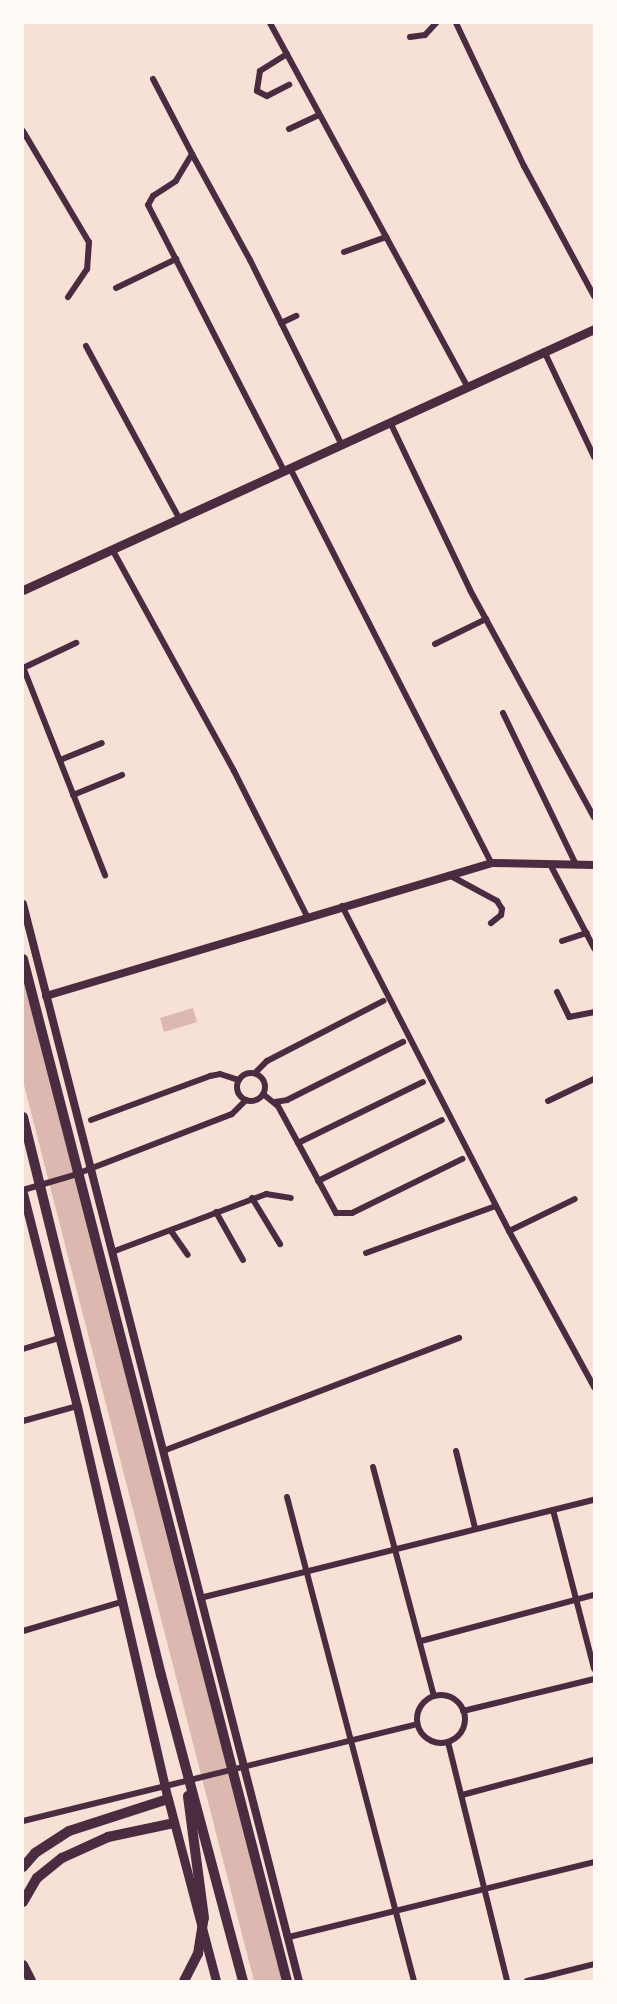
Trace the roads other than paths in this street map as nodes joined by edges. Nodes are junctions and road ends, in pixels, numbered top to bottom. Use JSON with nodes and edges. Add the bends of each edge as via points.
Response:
{"nodes":[{"id":1,"x":270,"y":23,"type":"edge"},
{"id":2,"x":436,"y":23,"type":"edge"},
{"id":3,"x":456,"y":23,"type":"edge"},
{"id":4,"x":410,"y":37,"type":"dead end"},
{"id":5,"x":287,"y":54,"type":"junction"},
{"id":6,"x":153,"y":79,"type":"dead end"},
{"id":7,"x":289,"y":85,"type":"dead end"},
{"id":8,"x":320,"y":114,"type":"junction"},
{"id":9,"x":289,"y":129,"type":"dead end"},
{"id":10,"x":23,"y":131,"type":"edge"},
{"id":11,"x":192,"y":154,"type":"junction"},
{"id":12,"x":386,"y":237,"type":"junction"},
{"id":13,"x":344,"y":252,"type":"dead end"},
{"id":14,"x":176,"y":258,"type":"junction"},
{"id":15,"x":116,"y":288,"type":"dead end"},
{"id":16,"x":594,"y":296,"type":"edge"},
{"id":17,"x":68,"y":297,"type":"dead end"},
{"id":18,"x":296,"y":316,"type":"dead end"},
{"id":19,"x":281,"y":323,"type":"junction"},
{"id":20,"x":594,"y":329,"type":"edge"},
{"id":21,"x":86,"y":346,"type":"dead end"},
{"id":22,"x":544,"y":351,"type":"junction"},
{"id":23,"x":468,"y":387,"type":"junction"},
{"id":24,"x":390,"y":422,"type":"junction"},
{"id":25,"x":342,"y":445,"type":"junction"},
{"id":26,"x":594,"y":457,"type":"edge"},
{"id":27,"x":287,"y":469,"type":"junction"},
{"id":28,"x":179,"y":518,"type":"junction"},
{"id":29,"x":112,"y":549,"type":"junction"},
{"id":30,"x":23,"y":590,"type":"edge"},
{"id":31,"x":486,"y":619,"type":"junction"},
{"id":32,"x":76,"y":643,"type":"dead end"},
{"id":33,"x":435,"y":644,"type":"dead end"},
{"id":34,"x":23,"y":667,"type":"edge"},
{"id":35,"x":503,"y":713,"type":"dead end"},
{"id":36,"x":102,"y":743,"type":"dead end"},
{"id":37,"x":60,"y":760,"type":"junction"},
{"id":38,"x":122,"y":775,"type":"dead end"},
{"id":39,"x":73,"y":794,"type":"junction"},
{"id":40,"x":594,"y":817,"type":"edge"},
{"id":41,"x":491,"y":863,"type":"junction"},
{"id":42,"x":594,"y":865,"type":"edge"},
{"id":43,"x":551,"y":866,"type":"junction"},
{"id":44,"x":576,"y":866,"type":"junction"},
{"id":45,"x":449,"y":875,"type":"junction"},
{"id":46,"x":105,"y":876,"type":"dead end"},
{"id":47,"x":23,"y":904,"type":"edge"},
{"id":48,"x":342,"y":905,"type":"junction"},
{"id":49,"x":307,"y":916,"type":"junction"},
{"id":50,"x":491,"y":923,"type":"dead end"},
{"id":51,"x":587,"y":933,"type":"junction"},
{"id":52,"x":562,"y":941,"type":"dead end"},
{"id":53,"x":594,"y":948,"type":"edge"},
{"id":54,"x":23,"y":959,"type":"edge"},
{"id":55,"x":557,"y":992,"type":"dead end"},
{"id":56,"x":46,"y":996,"type":"junction"},
{"id":57,"x":383,"y":1001,"type":"dead end"},
{"id":58,"x":594,"y":1012,"type":"edge"},
{"id":59,"x":403,"y":1042,"type":"dead end"},
{"id":60,"x":255,"y":1073,"type":"junction"},
{"id":61,"x":594,"y":1079,"type":"edge"},
{"id":62,"x":239,"y":1080,"type":"junction"},
{"id":63,"x":423,"y":1082,"type":"dead end"},
{"id":64,"x":263,"y":1094,"type":"junction"},
{"id":65,"x":246,"y":1100,"type":"junction"},
{"id":66,"x":548,"y":1101,"type":"dead end"},
{"id":67,"x":275,"y":1102,"type":"junction"},
{"id":68,"x":23,"y":1116,"type":"edge"},
{"id":69,"x":91,"y":1121,"type":"dead end"},
{"id":70,"x":442,"y":1121,"type":"dead end"},
{"id":71,"x":298,"y":1143,"type":"junction"},
{"id":72,"x":462,"y":1159,"type":"dead end"},
{"id":73,"x":91,"y":1169,"type":"junction"},
{"id":74,"x":318,"y":1181,"type":"junction"},
{"id":75,"x":23,"y":1191,"type":"edge"},
{"id":76,"x":252,"y":1198,"type":"junction"},
{"id":77,"x":291,"y":1198,"type":"dead end"},
{"id":78,"x":575,"y":1199,"type":"dead end"},
{"id":79,"x":496,"y":1206,"type":"junction"},
{"id":80,"x":216,"y":1212,"type":"junction"},
{"id":81,"x":171,"y":1231,"type":"junction"},
{"id":82,"x":509,"y":1231,"type":"junction"},
{"id":83,"x":280,"y":1244,"type":"dead end"},
{"id":84,"x":112,"y":1252,"type":"junction"},
{"id":85,"x":366,"y":1253,"type":"dead end"},
{"id":86,"x":188,"y":1255,"type":"dead end"},
{"id":87,"x":243,"y":1260,"type":"dead end"},
{"id":88,"x":60,"y":1338,"type":"junction"},
{"id":89,"x":459,"y":1338,"type":"dead end"},
{"id":90,"x":23,"y":1349,"type":"edge"},
{"id":91,"x":594,"y":1387,"type":"edge"},
{"id":92,"x":77,"y":1405,"type":"junction"},
{"id":93,"x":23,"y":1421,"type":"edge"},
{"id":94,"x":163,"y":1451,"type":"junction"},
{"id":95,"x":456,"y":1451,"type":"dead end"},
{"id":96,"x":373,"y":1467,"type":"dead end"},
{"id":97,"x":287,"y":1497,"type":"dead end"},
{"id":98,"x":594,"y":1500,"type":"edge"},
{"id":99,"x":553,"y":1510,"type":"junction"},
{"id":100,"x":475,"y":1528,"type":"junction"},
{"id":101,"x":394,"y":1549,"type":"junction"},
{"id":102,"x":307,"y":1572,"type":"junction"},
{"id":103,"x":594,"y":1595,"type":"edge"},
{"id":104,"x":200,"y":1598,"type":"junction"},
{"id":105,"x":576,"y":1600,"type":"junction"},
{"id":106,"x":121,"y":1602,"type":"junction"},
{"id":107,"x":23,"y":1631,"type":"edge"},
{"id":108,"x":421,"y":1641,"type":"junction"},
{"id":109,"x":594,"y":1669,"type":"edge"},
{"id":110,"x":594,"y":1679,"type":"edge"},
{"id":111,"x":434,"y":1696,"type":"junction"},
{"id":112,"x":463,"y":1710,"type":"junction"},
{"id":113,"x":417,"y":1724,"type":"junction"},
{"id":114,"x":352,"y":1741,"type":"junction"},
{"id":115,"x":448,"y":1742,"type":"junction"},
{"id":116,"x":594,"y":1760,"type":"edge"},
{"id":117,"x":244,"y":1767,"type":"junction"},
{"id":118,"x":185,"y":1768,"type":"junction"},
{"id":119,"x":165,"y":1785,"type":"junction"},
{"id":120,"x":461,"y":1795,"type":"junction"},
{"id":121,"x":168,"y":1799,"type":"junction"},
{"id":122,"x":23,"y":1821,"type":"edge"},
{"id":123,"x":174,"y":1823,"type":"junction"},
{"id":124,"x":594,"y":1862,"type":"edge"},
{"id":125,"x":23,"y":1867,"type":"edge"},
{"id":126,"x":485,"y":1889,"type":"junction"},
{"id":127,"x":23,"y":1902,"type":"edge"},
{"id":128,"x":396,"y":1911,"type":"junction"},
{"id":129,"x":289,"y":1937,"type":"junction"},
{"id":130,"x":594,"y":1964,"type":"edge"},
{"id":131,"x":23,"y":1965,"type":"edge"},
{"id":132,"x":31,"y":1981,"type":"edge"},
{"id":133,"x":184,"y":1981,"type":"edge"},
{"id":134,"x":216,"y":1981,"type":"edge"},
{"id":135,"x":243,"y":1981,"type":"edge"},
{"id":136,"x":287,"y":1981,"type":"edge"},
{"id":137,"x":299,"y":1981,"type":"edge"},
{"id":138,"x":414,"y":1981,"type":"edge"},
{"id":139,"x":507,"y":1981,"type":"edge"},
{"id":140,"x":527,"y":1981,"type":"edge"}],
"edges":[{"from":1,"to":5,"type":"street"},
{"from":2,"to":4,"type":"street","via":[[425,36]]},
{"from":3,"to":16,"type":"street","via":[[524,166]]},
{"from":5,"to":7,"type":"street","via":[[260,71],[257,91],[267,96]]},
{"from":5,"to":8,"type":"street"},
{"from":6,"to":11,"type":"street"},
{"from":8,"to":9,"type":"street"},
{"from":8,"to":12,"type":"street"},
{"from":10,"to":17,"type":"street","via":[[89,242],[87,269]]},
{"from":11,"to":14,"type":"street","via":[[176,181],[153,195],[148,205]]},
{"from":11,"to":19,"type":"street"},
{"from":12,"to":13,"type":"street"},
{"from":12,"to":23,"type":"street"},
{"from":14,"to":15,"type":"street"},
{"from":14,"to":27,"type":"street"},
{"from":18,"to":19,"type":"street"},
{"from":19,"to":25,"type":"street"},
{"from":20,"to":22,"type":"main road"},
{"from":21,"to":28,"type":"street"},
{"from":22,"to":23,"type":"main road"},
{"from":22,"to":26,"type":"street"},
{"from":23,"to":24,"type":"main road"},
{"from":24,"to":25,"type":"main road"},
{"from":24,"to":31,"type":"street"},
{"from":25,"to":27,"type":"main road"},
{"from":27,"to":28,"type":"main road"},
{"from":27,"to":41,"type":"street"},
{"from":28,"to":29,"type":"main road"},
{"from":29,"to":30,"type":"main road"},
{"from":29,"to":49,"type":"street","via":[[234,771]]},
{"from":31,"to":33,"type":"street"},
{"from":31,"to":40,"type":"street"},
{"from":32,"to":34,"type":"street"},
{"from":34,"to":37,"type":"street"},
{"from":35,"to":44,"type":"street"},
{"from":36,"to":37,"type":"street"},
{"from":37,"to":39,"type":"street"},
{"from":38,"to":39,"type":"street"},
{"from":39,"to":46,"type":"street"},
{"from":41,"to":43,"type":"street"},
{"from":41,"to":45,"type":"street"},
{"from":42,"to":44,"type":"street"},
{"from":43,"to":44,"type":"street"},
{"from":43,"to":51,"type":"street"},
{"from":45,"to":48,"type":"street"},
{"from":45,"to":50,"type":"street","via":[[497,901],[501,915]]},
{"from":47,"to":56,"type":"street"},
{"from":48,"to":49,"type":"street"},
{"from":48,"to":79,"type":"street"},
{"from":49,"to":56,"type":"street"},
{"from":51,"to":52,"type":"street"},
{"from":51,"to":53,"type":"street"},
{"from":54,"to":136,"type":"highway"},
{"from":55,"to":58,"type":"street","via":[[569,1017]]},
{"from":56,"to":73,"type":"street"},
{"from":57,"to":60,"type":"street","via":[[267,1061]]},
{"from":59,"to":67,"type":"street"},
{"from":60,"to":62,"type":"street"},
{"from":60,"to":64,"type":"street","via":[[264,1083]]},
{"from":61,"to":66,"type":"street"},
{"from":62,"to":65,"type":"street","via":[[238,1093]]},
{"from":62,"to":69,"type":"street","via":[[210,1076]]},
{"from":63,"to":71,"type":"street"},
{"from":64,"to":65,"type":"street","via":[[258,1100]]},
{"from":64,"to":67,"type":"street"},
{"from":65,"to":73,"type":"street","via":[[232,1114]]},
{"from":67,"to":71,"type":"street"},
{"from":68,"to":118,"type":"highway"},
{"from":70,"to":74,"type":"street"},
{"from":71,"to":74,"type":"street"},
{"from":72,"to":74,"type":"street","via":[[342,1215],[332,1208]]},
{"from":73,"to":75,"type":"street"},
{"from":73,"to":84,"type":"street"},
{"from":75,"to":88,"type":"main road"},
{"from":76,"to":77,"type":"street","via":[[265,1194]]},
{"from":76,"to":80,"type":"street"},
{"from":76,"to":83,"type":"street"},
{"from":78,"to":82,"type":"street"},
{"from":79,"to":82,"type":"street"},
{"from":79,"to":85,"type":"street"},
{"from":80,"to":81,"type":"street"},
{"from":80,"to":87,"type":"street"},
{"from":81,"to":84,"type":"street"},
{"from":81,"to":86,"type":"street"},
{"from":82,"to":91,"type":"street"},
{"from":84,"to":94,"type":"street"},
{"from":88,"to":90,"type":"street"},
{"from":88,"to":92,"type":"main road"},
{"from":89,"to":94,"type":"street"},
{"from":92,"to":93,"type":"street"},
{"from":92,"to":106,"type":"main road"},
{"from":94,"to":104,"type":"street"},
{"from":95,"to":100,"type":"street"},
{"from":96,"to":101,"type":"street"},
{"from":97,"to":102,"type":"street"},
{"from":98,"to":99,"type":"street"},
{"from":99,"to":100,"type":"street"},
{"from":99,"to":105,"type":"street"},
{"from":100,"to":101,"type":"street"},
{"from":101,"to":102,"type":"street"},
{"from":101,"to":108,"type":"street"},
{"from":102,"to":104,"type":"street"},
{"from":102,"to":114,"type":"street"},
{"from":103,"to":105,"type":"street"},
{"from":104,"to":117,"type":"street"},
{"from":105,"to":108,"type":"street"},
{"from":105,"to":109,"type":"street"},
{"from":106,"to":107,"type":"street"},
{"from":106,"to":119,"type":"main road"},
{"from":108,"to":111,"type":"street"},
{"from":110,"to":112,"type":"street"},
{"from":111,"to":112,"type":"street","via":[[454,1699]]},
{"from":111,"to":113,"type":"street","via":[[418,1710]]},
{"from":112,"to":115,"type":"street","via":[[461,1732]]},
{"from":113,"to":114,"type":"street"},
{"from":113,"to":115,"type":"street","via":[[425,1738]]},
{"from":114,"to":117,"type":"street"},
{"from":114,"to":128,"type":"street"},
{"from":115,"to":120,"type":"street"},
{"from":116,"to":120,"type":"street"},
{"from":117,"to":119,"type":"street"},
{"from":117,"to":129,"type":"street"},
{"from":118,"to":133,"type":"highway","via":[[204,1918],[198,1954]]},
{"from":118,"to":135,"type":"highway"},
{"from":119,"to":121,"type":"main road"},
{"from":119,"to":122,"type":"street"},
{"from":120,"to":126,"type":"street"},
{"from":121,"to":123,"type":"main road"},
{"from":121,"to":125,"type":"highway","via":[[94,1821],[50,1842]]},
{"from":123,"to":127,"type":"highway","via":[[108,1837],[62,1858],[37,1878]]},
{"from":123,"to":134,"type":"main road"},
{"from":124,"to":126,"type":"street"},
{"from":126,"to":128,"type":"street"},
{"from":126,"to":139,"type":"street"},
{"from":128,"to":129,"type":"street"},
{"from":128,"to":138,"type":"street"},
{"from":129,"to":137,"type":"street"},
{"from":130,"to":140,"type":"street"},
{"from":131,"to":132,"type":"highway"}]}
